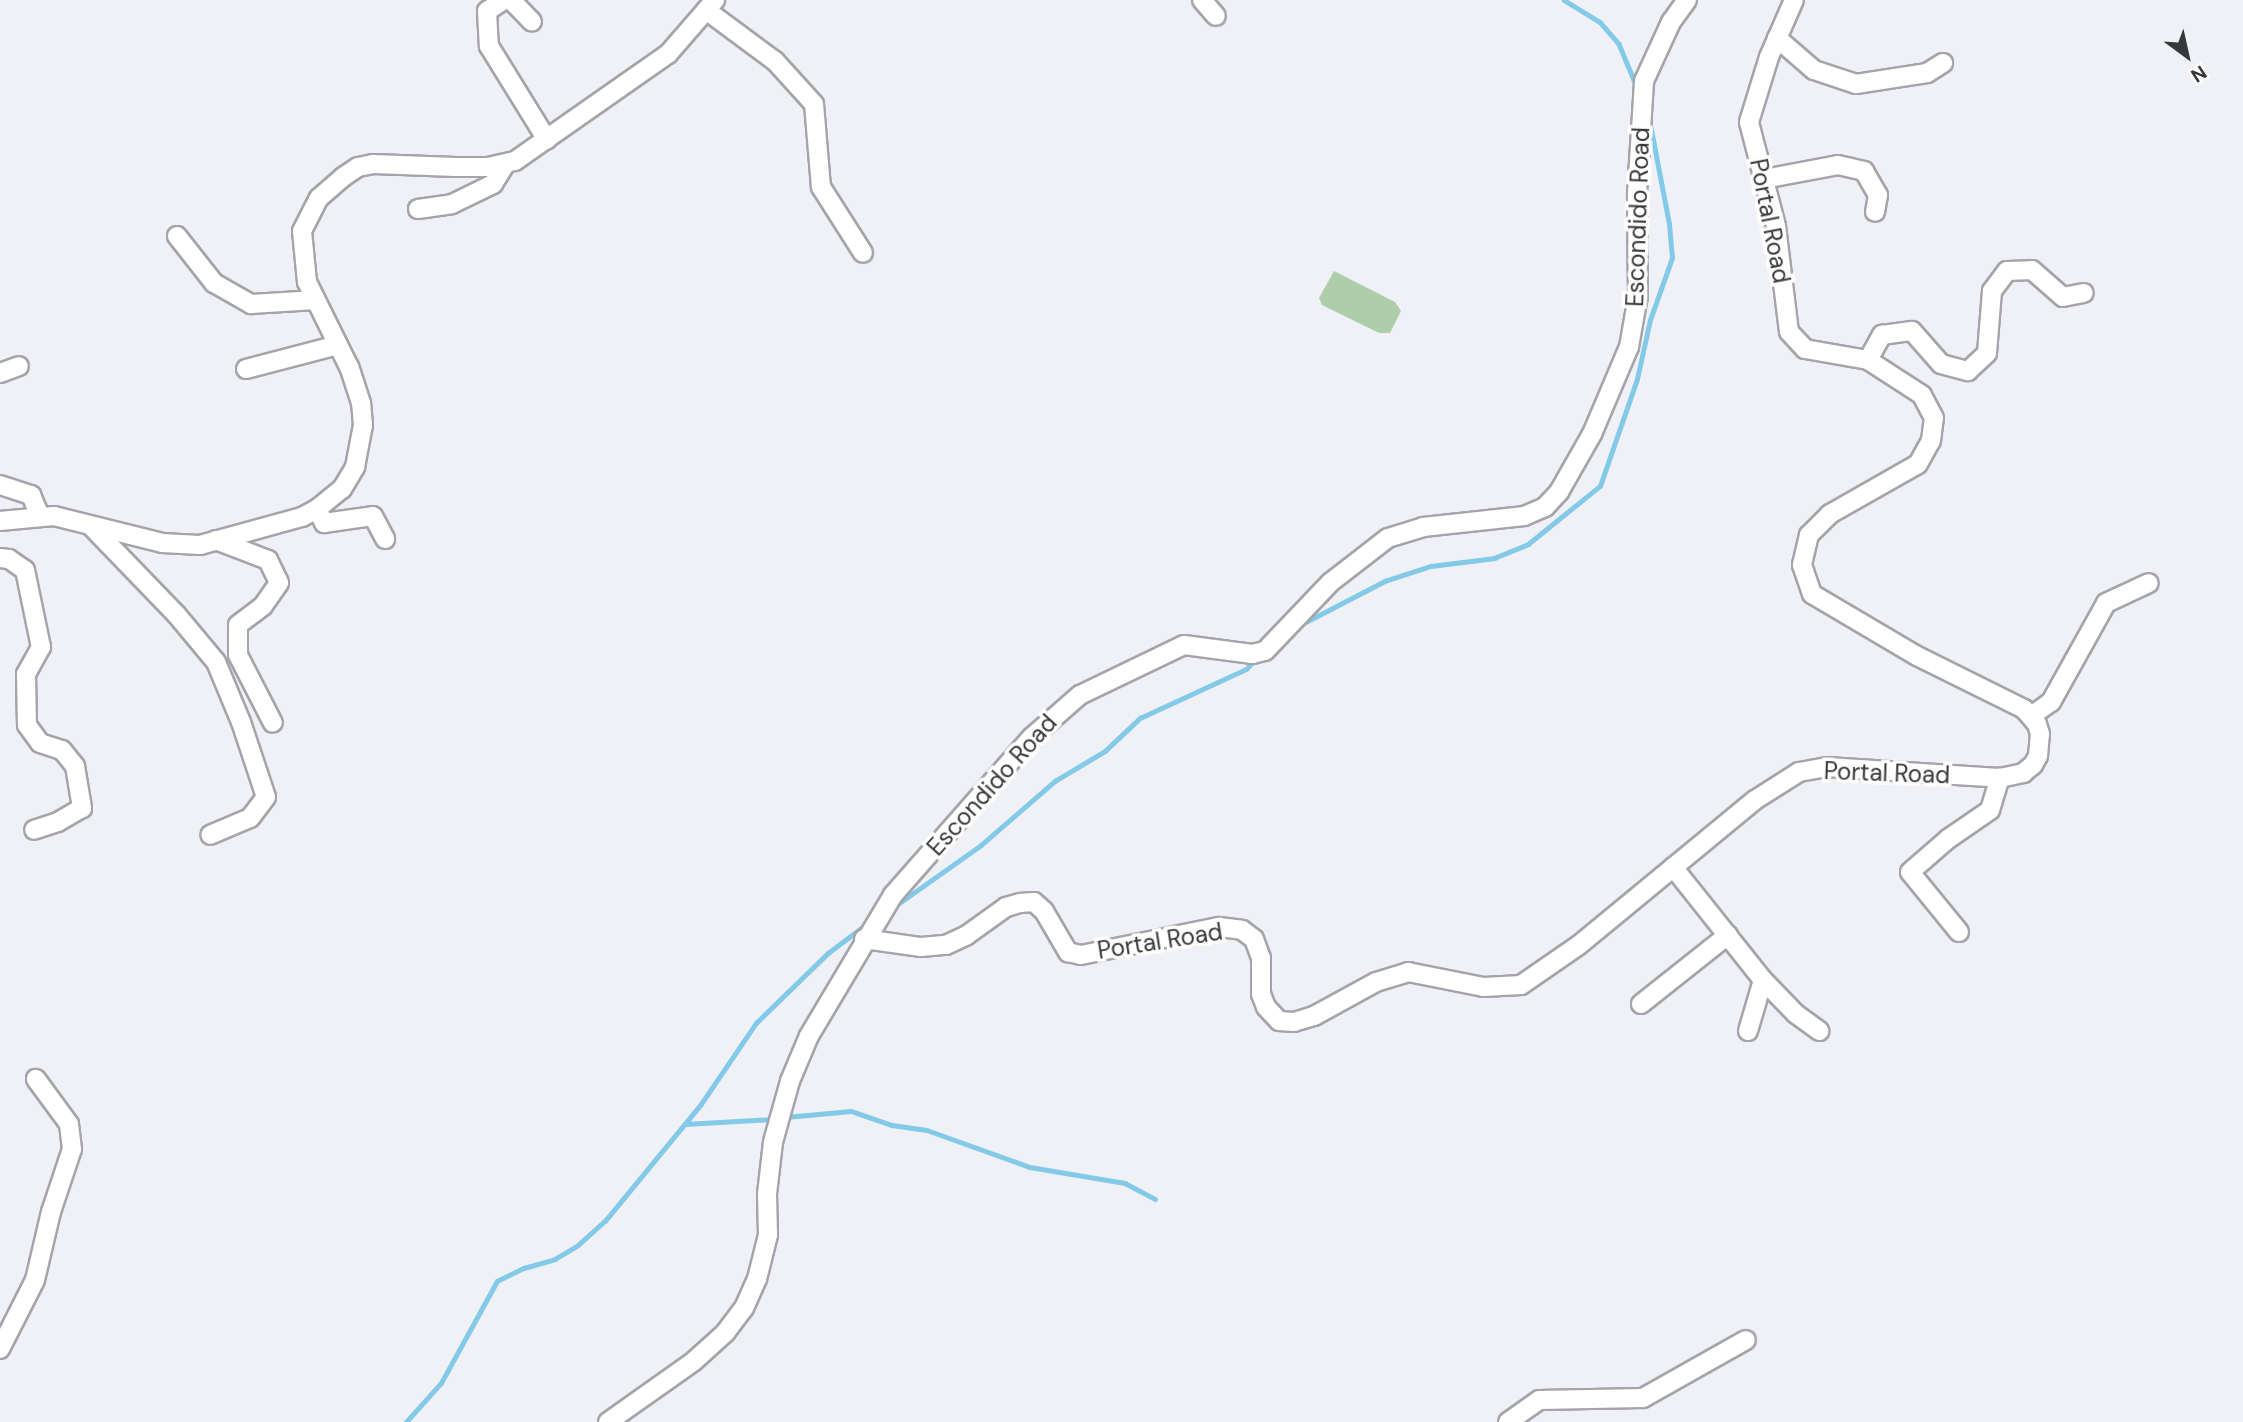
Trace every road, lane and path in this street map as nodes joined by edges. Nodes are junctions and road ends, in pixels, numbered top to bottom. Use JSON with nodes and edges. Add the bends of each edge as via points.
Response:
{"nodes":[{"id":1,"x":504,"y":0,"type":"edge"},
{"id":2,"x":511,"y":0,"type":"edge"},
{"id":3,"x":1202,"y":0,"type":"edge"},
{"id":4,"x":1686,"y":0,"type":"edge"},
{"id":5,"x":1794,"y":0,"type":"edge"},
{"id":6,"x":710,"y":5,"type":"edge"},
{"id":7,"x":1216,"y":16,"type":"dead end"},
{"id":8,"x":532,"y":22,"type":"dead end"},
{"id":9,"x":1777,"y":38,"type":"junction"},
{"id":10,"x":1943,"y":63,"type":"dead end"},
{"id":11,"x":547,"y":140,"type":"junction"},
{"id":12,"x":505,"y":165,"type":"junction"},
{"id":13,"x":1764,"y":179,"type":"junction"},
{"id":14,"x":418,"y":209,"type":"dead end"},
{"id":15,"x":1875,"y":212,"type":"dead end"},
{"id":16,"x":177,"y":236,"type":"dead end"},
{"id":17,"x":863,"y":253,"type":"dead end"},
{"id":18,"x":2084,"y":293,"type":"dead end"},
{"id":19,"x":316,"y":300,"type":"junction"},
{"id":20,"x":338,"y":345,"type":"junction"},
{"id":21,"x":1868,"y":359,"type":"junction"},
{"id":22,"x":19,"y":366,"type":"dead end"},
{"id":23,"x":246,"y":369,"type":"dead end"},
{"id":24,"x":0,"y":373,"type":"edge"},
{"id":25,"x":0,"y":485,"type":"edge"},
{"id":26,"x":317,"y":509,"type":"junction"},
{"id":27,"x":40,"y":516,"type":"junction"},
{"id":28,"x":0,"y":520,"type":"edge"},
{"id":29,"x":90,"y":525,"type":"junction"},
{"id":30,"x":385,"y":539,"type":"dead end"},
{"id":31,"x":216,"y":540,"type":"junction"},
{"id":32,"x":0,"y":558,"type":"edge"},
{"id":33,"x":2149,"y":583,"type":"dead end"},
{"id":34,"x":2031,"y":716,"type":"junction"},
{"id":35,"x":272,"y":723,"type":"dead end"},
{"id":36,"x":2000,"y":778,"type":"junction"},
{"id":37,"x":34,"y":830,"type":"dead end"},
{"id":38,"x":210,"y":835,"type":"dead end"},
{"id":39,"x":1673,"y":867,"type":"junction"},
{"id":40,"x":1959,"y":932,"type":"dead end"},
{"id":41,"x":1728,"y":935,"type":"junction"},
{"id":42,"x":864,"y":939,"type":"junction"},
{"id":43,"x":1763,"y":980,"type":"junction"},
{"id":44,"x":1640,"y":1004,"type":"dead end"},
{"id":45,"x":1748,"y":1031,"type":"dead end"},
{"id":46,"x":1819,"y":1031,"type":"dead end"},
{"id":47,"x":36,"y":1079,"type":"dead end"},
{"id":48,"x":1746,"y":1340,"type":"dead end"},
{"id":49,"x":0,"y":1349,"type":"edge"},
{"id":50,"x":608,"y":1422,"type":"edge"},
{"id":51,"x":1508,"y":1422,"type":"edge"}],
"edges":[{"from":1,"to":11,"type":"street","via":[[487,12],[489,46]]},
{"from":2,"to":8,"type":"street"},
{"from":3,"to":7,"type":"street"},
{"from":4,"to":42,"type":"street","name":"Escondido Road","via":[[1644,81],[1637,193],[1638,296],[1629,348],[1592,434],[1552,500],[1524,516],[1423,527],[1388,538],[1331,582],[1265,651],[1252,654],[1184,645],[1080,695],[1032,737],[893,895]]},
{"from":5,"to":9,"type":"street","name":"Portal Road"},
{"from":6,"to":11,"type":"street","via":[[668,54]]},
{"from":6,"to":17,"type":"street","via":[[775,61],[814,104],[821,187]]},
{"from":9,"to":10,"type":"street","via":[[1814,70],[1856,84],[1927,73]]},
{"from":9,"to":13,"type":"street","name":"Portal Road","via":[[1749,122]]},
{"from":11,"to":12,"type":"street"},
{"from":12,"to":14,"type":"street","via":[[493,184],[452,204]]},
{"from":12,"to":19,"type":"street","via":[[373,164],[358,167],[336,181],[319,198],[302,231],[307,282]]},
{"from":13,"to":15,"type":"street","via":[[1838,165],[1864,171],[1878,195]]},
{"from":13,"to":21,"type":"street","name":"Portal Road","via":[[1776,226],[1789,332],[1805,349]]},
{"from":16,"to":19,"type":"street","via":[[214,283],[251,304]]},
{"from":18,"to":21,"type":"street","via":[[2063,297],[2032,270],[2007,271],[1992,291],[1987,353],[1968,371],[1941,364],[1912,331],[1882,335]]},
{"from":19,"to":20,"type":"street"},
{"from":20,"to":23,"type":"street"},
{"from":20,"to":26,"type":"street","via":[[361,403],[363,436],[349,478]]},
{"from":21,"to":34,"type":"street","name":"Portal Road","via":[[1922,395],[1934,418],[1931,441],[1918,464],[1830,514],[1809,535],[1802,565],[1812,594]]},
{"from":22,"to":24,"type":"street"},
{"from":25,"to":27,"type":"street","via":[[31,495]]},
{"from":26,"to":30,"type":"street","via":[[324,523],[373,516]]},
{"from":26,"to":31,"type":"street"},
{"from":27,"to":28,"type":"street"},
{"from":27,"to":29,"type":"street"},
{"from":29,"to":31,"type":"street","via":[[176,545]]},
{"from":29,"to":38,"type":"street","via":[[216,662],[241,722],[266,797],[250,818]]},
{"from":31,"to":35,"type":"street","via":[[268,561],[279,583],[263,606],[238,625],[238,655]]},
{"from":32,"to":37,"type":"street","via":[[25,570],[41,647],[26,674],[27,725],[40,743],[62,750],[75,766],[82,808]]},
{"from":33,"to":34,"type":"street","via":[[2106,603],[2051,702]]},
{"from":34,"to":36,"type":"street","name":"Portal Road","via":[[2040,734],[2038,756],[2023,773]]},
{"from":36,"to":39,"type":"street","name":"Portal Road","via":[[1827,767],[1799,772],[1755,800]]},
{"from":36,"to":40,"type":"street","via":[[1990,810],[1910,872]]},
{"from":39,"to":41,"type":"street"},
{"from":39,"to":42,"type":"street","name":"Portal Road","via":[[1579,945],[1521,985],[1484,987],[1408,972],[1294,1022],[1279,1021],[1266,1007],[1258,948],[1242,930],[1219,927],[1081,955],[1068,952],[1034,902],[1006,907],[946,944],[921,947]]},
{"from":41,"to":43,"type":"street"},
{"from":41,"to":44,"type":"street"},
{"from":42,"to":50,"type":"street","name":"Escondido Road","via":[[809,1036],[790,1081],[773,1142],[768,1235],[751,1294],[714,1344]]},
{"from":43,"to":45,"type":"street"},
{"from":43,"to":46,"type":"street"},
{"from":47,"to":49,"type":"street","via":[[69,1124],[72,1149],[35,1280]]},
{"from":48,"to":51,"type":"street","via":[[1643,1398],[1539,1400]]}]}
